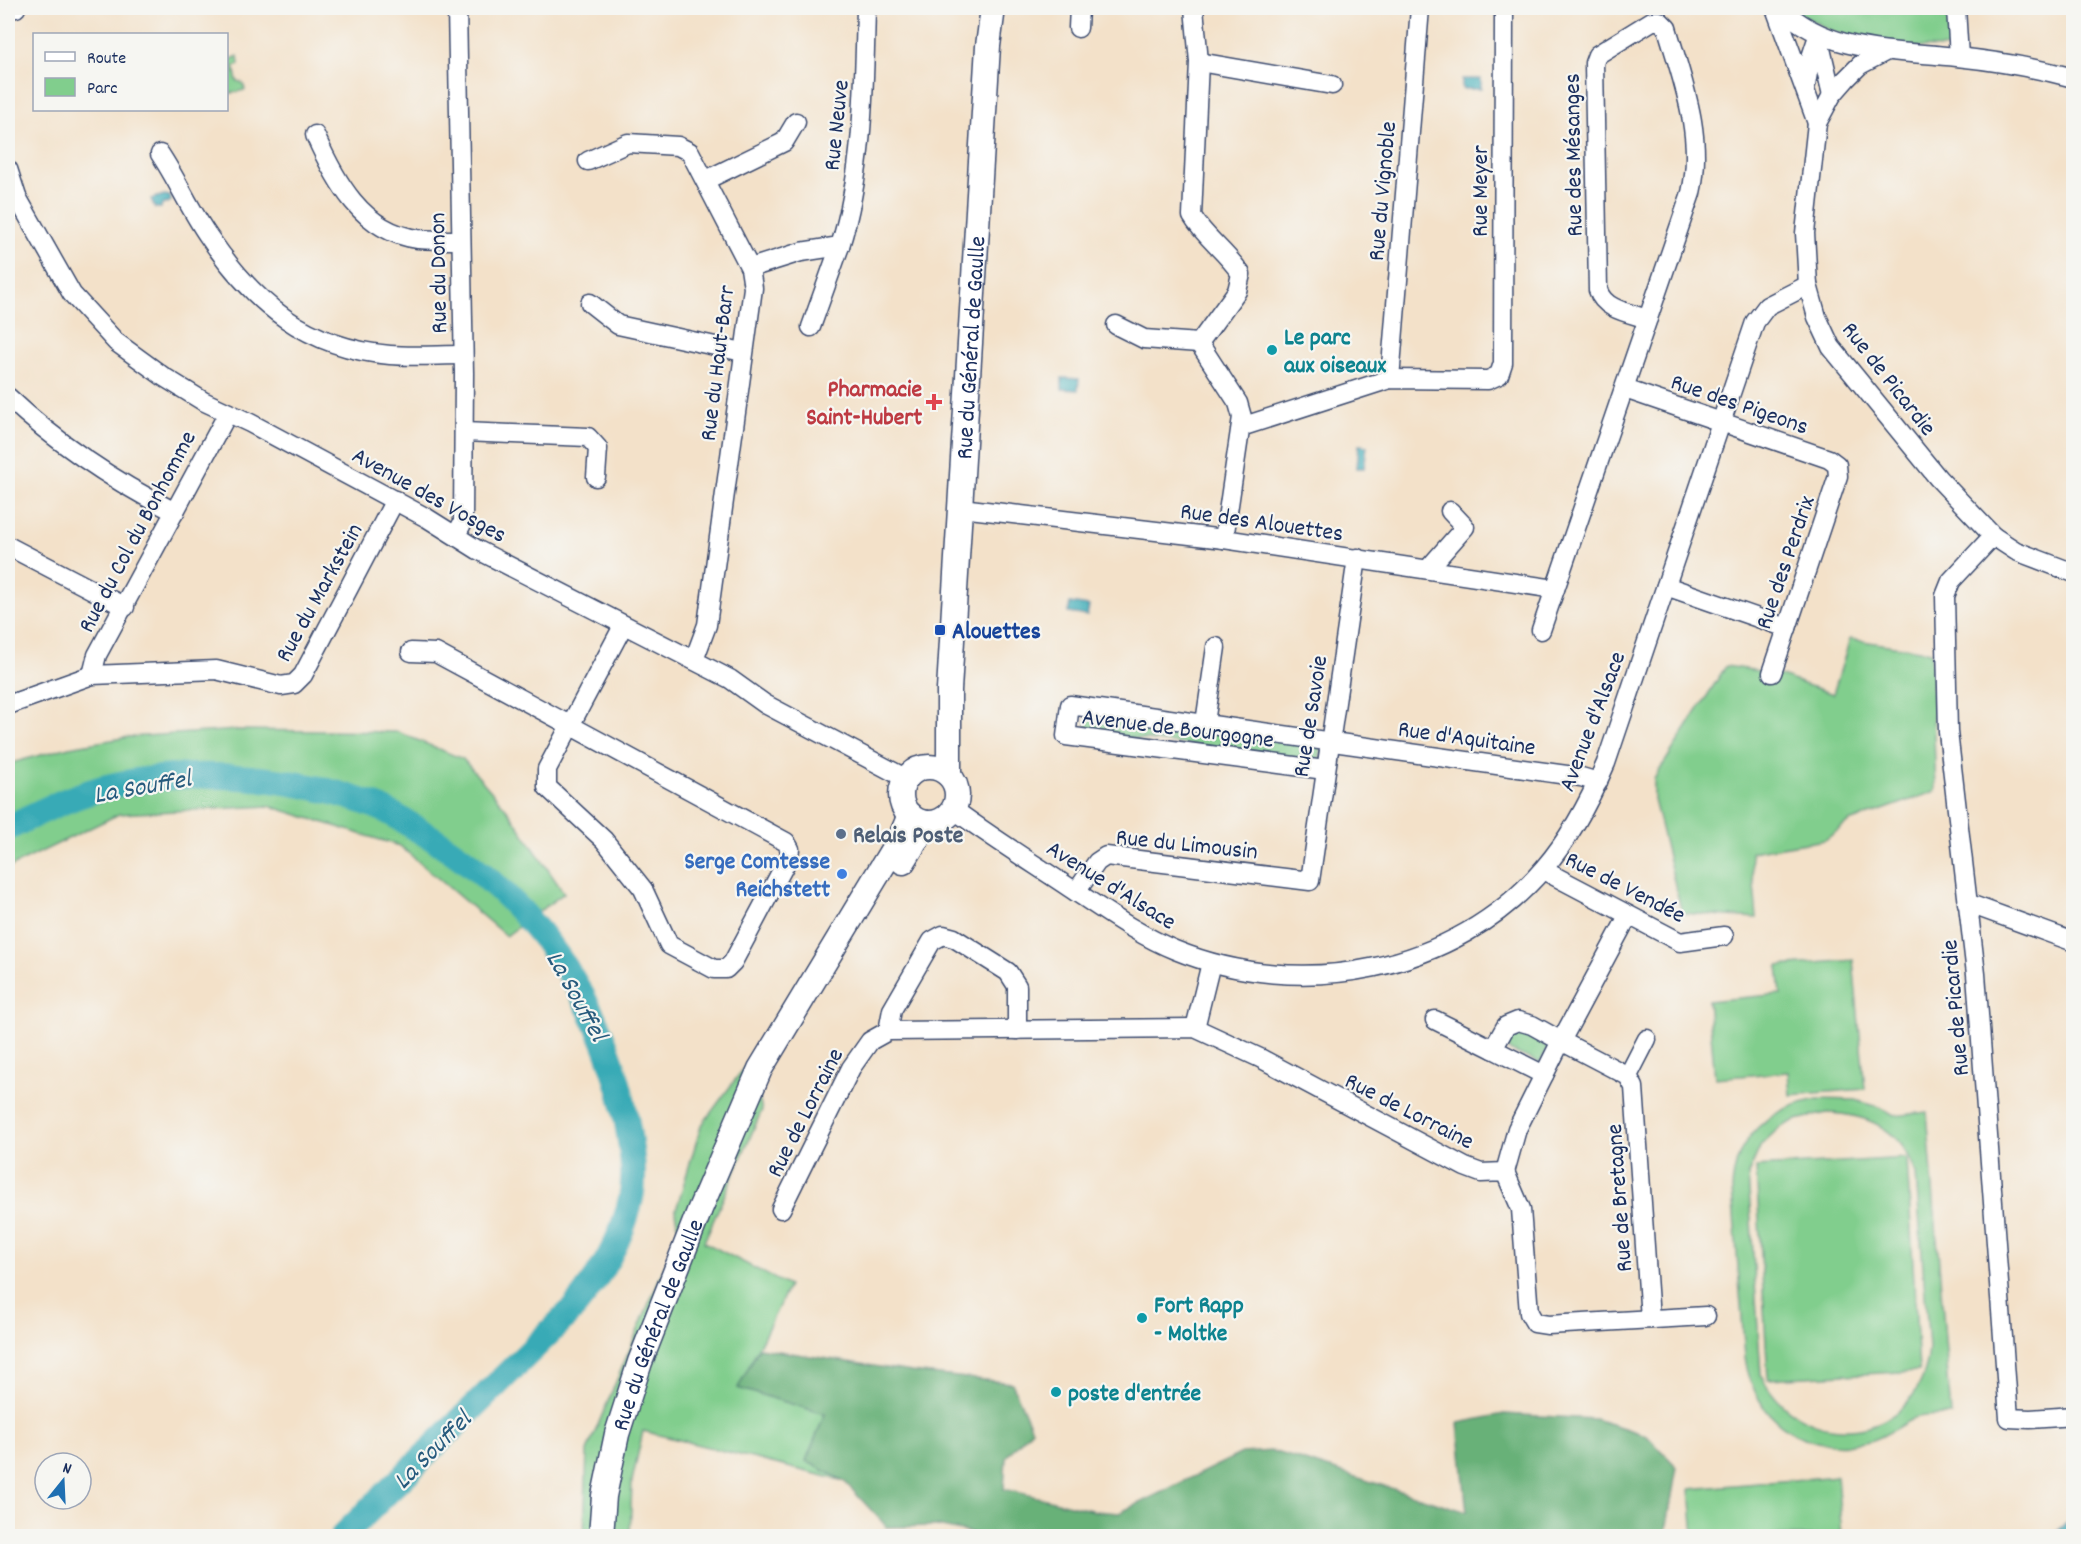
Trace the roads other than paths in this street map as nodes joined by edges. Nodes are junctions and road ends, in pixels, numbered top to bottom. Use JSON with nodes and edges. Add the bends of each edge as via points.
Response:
{"nodes":[{"id":1,"x":16,"y":8,"type":"edge"},
{"id":2,"x":457,"y":8,"type":"edge"},
{"id":3,"x":866,"y":8,"type":"edge"},
{"id":4,"x":993,"y":8,"type":"edge"},
{"id":5,"x":1078,"y":8,"type":"edge"},
{"id":6,"x":1194,"y":8,"type":"edge"},
{"id":7,"x":1420,"y":8,"type":"edge"},
{"id":8,"x":1504,"y":8,"type":"edge"},
{"id":9,"x":1775,"y":8,"type":"edge"},
{"id":10,"x":1781,"y":8,"type":"edge"},
{"id":11,"x":1956,"y":8,"type":"edge"},
{"id":12,"x":8,"y":9,"type":"edge"},
{"id":13,"x":1078,"y":28,"type":"dead end"},
{"id":14,"x":1818,"y":36,"type":"junction"},
{"id":15,"x":1887,"y":51,"type":"junction"},
{"id":16,"x":1959,"y":57,"type":"junction"},
{"id":17,"x":1199,"y":62,"type":"junction"},
{"id":18,"x":2073,"y":78,"type":"edge"},
{"id":19,"x":1332,"y":85,"type":"dead end"},
{"id":20,"x":1806,"y":87,"type":"junction"},
{"id":21,"x":1832,"y":95,"type":"junction"},
{"id":22,"x":796,"y":122,"type":"dead end"},
{"id":23,"x":1817,"y":123,"type":"junction"},
{"id":24,"x":315,"y":135,"type":"dead end"},
{"id":25,"x":160,"y":154,"type":"dead end"},
{"id":26,"x":588,"y":161,"type":"dead end"},
{"id":27,"x":8,"y":169,"type":"edge"},
{"id":28,"x":706,"y":180,"type":"junction"},
{"id":29,"x":460,"y":240,"type":"junction"},
{"id":30,"x":840,"y":246,"type":"junction"},
{"id":31,"x":750,"y":268,"type":"junction"},
{"id":32,"x":1808,"y":285,"type":"junction"},
{"id":33,"x":590,"y":303,"type":"dead end"},
{"id":34,"x":1648,"y":319,"type":"junction"},
{"id":35,"x":1116,"y":325,"type":"dead end"},
{"id":36,"x":812,"y":327,"type":"dead end"},
{"id":37,"x":1199,"y":342,"type":"junction"},
{"id":38,"x":743,"y":352,"type":"junction"},
{"id":39,"x":463,"y":355,"type":"junction"},
{"id":40,"x":1390,"y":379,"type":"junction"},
{"id":41,"x":1625,"y":389,"type":"junction"},
{"id":42,"x":8,"y":397,"type":"edge"},
{"id":43,"x":228,"y":413,"type":"junction"},
{"id":44,"x":1721,"y":423,"type":"junction"},
{"id":45,"x":1241,"y":427,"type":"junction"},
{"id":46,"x":464,"y":432,"type":"junction"},
{"id":47,"x":1838,"y":465,"type":"joint"},
{"id":48,"x":596,"y":477,"type":"dead end"},
{"id":49,"x":395,"y":500,"type":"junction"},
{"id":50,"x":961,"y":508,"type":"junction"},
{"id":51,"x":1450,"y":511,"type":"dead end"},
{"id":52,"x":175,"y":512,"type":"junction"},
{"id":53,"x":456,"y":535,"type":"junction"},
{"id":54,"x":1993,"y":536,"type":"junction"},
{"id":55,"x":1224,"y":539,"type":"junction"},
{"id":56,"x":8,"y":546,"type":"edge"},
{"id":57,"x":1357,"y":558,"type":"junction"},
{"id":58,"x":1428,"y":569,"type":"junction"},
{"id":59,"x":2073,"y":573,"type":"edge"},
{"id":60,"x":1666,"y":586,"type":"junction"},
{"id":61,"x":1555,"y":589,"type":"junction"},
{"id":62,"x":125,"y":607,"type":"junction"},
{"id":63,"x":623,"y":626,"type":"junction"},
{"id":64,"x":1787,"y":628,"type":"junction"},
{"id":65,"x":1541,"y":630,"type":"dead end"},
{"id":66,"x":1216,"y":647,"type":"dead end"},
{"id":67,"x":411,"y":652,"type":"dead end"},
{"id":68,"x":694,"y":660,"type":"junction"},
{"id":69,"x":1772,"y":673,"type":"dead end"},
{"id":70,"x":92,"y":675,"type":"junction"},
{"id":71,"x":950,"y":690,"type":"junction"},
{"id":72,"x":8,"y":705,"type":"edge"},
{"id":73,"x":1205,"y":723,"type":"junction"},
{"id":74,"x":571,"y":726,"type":"junction"},
{"id":75,"x":1330,"y":742,"type":"junction"},
{"id":76,"x":1325,"y":770,"type":"junction"},
{"id":77,"x":916,"y":773,"type":"junction"},
{"id":78,"x":949,"y":775,"type":"junction"},
{"id":79,"x":1598,"y":782,"type":"junction"},
{"id":80,"x":953,"y":809,"type":"junction"},
{"id":81,"x":918,"y":819,"type":"junction"},
{"id":82,"x":1543,"y":870,"type":"junction"},
{"id":83,"x":1310,"y":881,"type":"joint"},
{"id":84,"x":1076,"y":892,"type":"junction"},
{"id":85,"x":1967,"y":903,"type":"junction"},
{"id":86,"x":1628,"y":916,"type":"junction"},
{"id":87,"x":1724,"y":936,"type":"dead end"},
{"id":88,"x":2073,"y":942,"type":"edge"},
{"id":89,"x":1211,"y":963,"type":"junction"},
{"id":90,"x":1436,"y":1020,"type":"dead end"},
{"id":91,"x":1195,"y":1028,"type":"junction"},
{"id":92,"x":1017,"y":1030,"type":"junction"},
{"id":93,"x":888,"y":1031,"type":"junction"},
{"id":94,"x":1647,"y":1039,"type":"dead end"},
{"id":95,"x":1561,"y":1041,"type":"junction"},
{"id":96,"x":1493,"y":1049,"type":"junction"},
{"id":97,"x":1544,"y":1075,"type":"junction"},
{"id":98,"x":1628,"y":1076,"type":"junction"},
{"id":99,"x":1505,"y":1172,"type":"junction"},
{"id":100,"x":781,"y":1209,"type":"dead end"},
{"id":101,"x":1706,"y":1316,"type":"dead end"},
{"id":102,"x":1650,"y":1318,"type":"junction"},
{"id":103,"x":2073,"y":1416,"type":"edge"},
{"id":104,"x":602,"y":1536,"type":"edge"}],
"edges":[{"from":1,"to":12,"type":"street"},
{"from":2,"to":29,"type":"street","name":"Rue du Donon"},
{"from":3,"to":30,"type":"street","name":"Rue Neuve","via":[[863,116]]},
{"from":4,"to":50,"type":"main road","name":"Rue du Général de Gaulle"},
{"from":5,"to":13,"type":"street"},
{"from":6,"to":17,"type":"street"},
{"from":7,"to":40,"type":"street","name":"Rue du Vignoble"},
{"from":8,"to":40,"type":"street","name":"Rue Meyer","via":[[1503,363],[1499,375],[1488,380]]},
{"from":9,"to":20,"type":"street","name":"Rue de Picardie"},
{"from":10,"to":14,"type":"street"},
{"from":11,"to":16,"type":"street"},
{"from":14,"to":15,"type":"street"},
{"from":14,"to":20,"type":"street","name":"Rue de Picardie"},
{"from":14,"to":21,"type":"street"},
{"from":15,"to":16,"type":"street"},
{"from":15,"to":21,"type":"street","name":"Rue de Picardie","via":[[1860,65]]},
{"from":16,"to":18,"type":"street"},
{"from":17,"to":19,"type":"street"},
{"from":17,"to":37,"type":"street","via":[[1192,216],[1241,274],[1237,291]]},
{"from":20,"to":23,"type":"street","name":"Rue de Picardie"},
{"from":21,"to":23,"type":"street","name":"Rue de Picardie"},
{"from":22,"to":28,"type":"street","via":[[784,142]]},
{"from":23,"to":32,"type":"street","name":"Rue de Picardie","via":[[1805,233]]},
{"from":24,"to":29,"type":"street","via":[[336,180],[377,224],[418,239]]},
{"from":25,"to":39,"type":"street","via":[[230,267],[256,297],[287,321],[322,339],[380,354]]},
{"from":26,"to":28,"type":"street","name":"Rue du Haut-Barr","via":[[628,143],[678,146],[690,152]]},
{"from":27,"to":43,"type":"street","name":"Avenue des Vosges","via":[[17,197],[72,294],[116,342],[182,389]]},
{"from":28,"to":31,"type":"street","name":"Rue du Haut-Barr"},
{"from":29,"to":39,"type":"street","name":"Rue du Donon"},
{"from":30,"to":31,"type":"street","via":[[801,252]]},
{"from":30,"to":36,"type":"street","name":"Rue Neuve"},
{"from":31,"to":38,"type":"street","name":"Rue du Haut-Barr","via":[[753,288]]},
{"from":32,"to":44,"type":"street","name":"Avenue d'Alsace","via":[[1776,300],[1758,316]]},
{"from":32,"to":54,"type":"street","name":"Rue de Picardie","via":[[1831,347],[1938,478]]},
{"from":33,"to":38,"type":"street","via":[[618,325]]},
{"from":34,"to":34,"type":"street","name":"Rue des Mésanges","via":[[1691,193],[1696,151],[1689,103],[1667,28],[1660,21],[1652,21],[1597,55],[1594,63],[1598,290],[1612,307]]},
{"from":34,"to":41,"type":"street","name":"Rue des Mésanges"},
{"from":35,"to":37,"type":"street","via":[[1144,339]]},
{"from":37,"to":45,"type":"street","via":[[1238,404]]},
{"from":38,"to":68,"type":"street","name":"Rue du Haut-Barr","via":[[707,625]]},
{"from":39,"to":46,"type":"street","name":"Rue du Donon"},
{"from":40,"to":45,"type":"street"},
{"from":41,"to":44,"type":"street","name":"Rue des Pigeons"},
{"from":41,"to":61,"type":"street","name":"Rue des Mésanges"},
{"from":42,"to":52,"type":"street","via":[[120,482]]},
{"from":43,"to":49,"type":"street","name":"Avenue des Vosges"},
{"from":43,"to":52,"type":"street","name":"Rue du Col du Bonhomme"},
{"from":44,"to":47,"type":"street","name":"Rue des Pigeons"},
{"from":44,"to":60,"type":"street","name":"Avenue d'Alsace"},
{"from":45,"to":55,"type":"street"},
{"from":46,"to":48,"type":"street","via":[[588,437],[598,448]]},
{"from":46,"to":53,"type":"street","name":"Rue du Donon","via":[[463,522]]},
{"from":47,"to":64,"type":"street","name":"Rue des Perdrix","via":[[1838,476]]},
{"from":49,"to":53,"type":"street","name":"Avenue des Vosges"},
{"from":49,"to":70,"type":"street","name":"Rue du Markstein","via":[[303,675],[294,684],[281,686],[216,670]]},
{"from":50,"to":55,"type":"street","name":"Rue des Alouettes"},
{"from":50,"to":71,"type":"main road","name":"Rue du Général de Gaulle"},
{"from":51,"to":58,"type":"street","via":[[1465,527]]},
{"from":52,"to":62,"type":"street","name":"Rue du Col du Bonhomme"},
{"from":53,"to":63,"type":"street","name":"Avenue des Vosges"},
{"from":54,"to":59,"type":"street","name":"Rue de Picardie","via":[[2016,551]]},
{"from":54,"to":85,"type":"street","name":"Rue de Picardie","via":[[1951,581],[1945,596],[1948,732]]},
{"from":55,"to":57,"type":"street","name":"Rue des Alouettes"},
{"from":56,"to":62,"type":"street"},
{"from":57,"to":58,"type":"street","name":"Rue des Alouettes"},
{"from":57,"to":75,"type":"street","name":"Rue de Savoie"},
{"from":58,"to":61,"type":"street","name":"Rue des Alouettes"},
{"from":60,"to":64,"type":"street"},
{"from":60,"to":79,"type":"street","name":"Avenue d'Alsace"},
{"from":61,"to":65,"type":"street","name":"Rue des Mésanges"},
{"from":62,"to":70,"type":"street","name":"Rue du Col du Bonhomme","via":[[97,655]]},
{"from":63,"to":68,"type":"street","name":"Avenue des Vosges"},
{"from":63,"to":74,"type":"street"},
{"from":64,"to":69,"type":"street","name":"Rue des Perdrix"},
{"from":66,"to":73,"type":"street"},
{"from":67,"to":74,"type":"street","via":[[436,653]]},
{"from":68,"to":77,"type":"street","name":"Avenue des Vosges","via":[[765,704]]},
{"from":70,"to":72,"type":"street"},
{"from":71,"to":77,"type":"main road","name":"Rue du Général de Gaulle"},
{"from":71,"to":78,"type":"main road","name":"Rue du Général de Gaulle"},
{"from":73,"to":75,"type":"street","name":"Avenue de Bourgogne"},
{"from":73,"to":76,"type":"street","name":"Avenue de Bourgogne","via":[[1070,705],[1066,736]]},
{"from":74,"to":74,"type":"street","via":[[547,769],[547,787],[604,840],[643,889],[669,945],[714,969],[726,969],[733,963],[789,857],[786,842]]},
{"from":75,"to":76,"type":"street","name":"Rue de Savoie"},
{"from":75,"to":79,"type":"street","name":"Rue d'Aquitaine"},
{"from":76,"to":83,"type":"street","name":"Rue de Savoie"},
{"from":77,"to":78,"type":"main road","via":[[937,768]]},
{"from":77,"to":81,"type":"main road","via":[[901,793],[902,801]]},
{"from":78,"to":80,"type":"main road","via":[[957,792]]},
{"from":79,"to":82,"type":"street","name":"Avenue d'Alsace"},
{"from":80,"to":81,"type":"main road","via":[[942,820]]},
{"from":80,"to":84,"type":"street","name":"Avenue d'Alsace"},
{"from":81,"to":104,"type":"main road","name":"Rue du Général de Gaulle","via":[[771,1076],[740,1121],[668,1285],[628,1396],[609,1466]]},
{"from":82,"to":86,"type":"street","name":"Rue de Vendée"},
{"from":82,"to":89,"type":"street","name":"Avenue d'Alsace","via":[[1481,922],[1408,958],[1369,969],[1294,976]]},
{"from":83,"to":84,"type":"street","name":"Rue du Limousin","via":[[1106,856],[1097,862]]},
{"from":84,"to":89,"type":"street","name":"Avenue d'Alsace","via":[[1173,950]]},
{"from":85,"to":88,"type":"street"},
{"from":85,"to":103,"type":"street","name":"Rue de Picardie","via":[[1976,974],[2009,1418]]},
{"from":86,"to":87,"type":"street","name":"Rue de Vendée","via":[[1680,942]]},
{"from":86,"to":95,"type":"street"},
{"from":89,"to":91,"type":"street"},
{"from":90,"to":96,"type":"street"},
{"from":91,"to":92,"type":"street","name":"Rue de Lorraine"},
{"from":91,"to":99,"type":"street","name":"Rue de Lorraine","via":[[1260,1058],[1465,1167],[1481,1173]]},
{"from":92,"to":93,"type":"street","name":"Rue de Lorraine"},
{"from":92,"to":93,"type":"street","via":[[1017,986],[1008,972],[943,935],[932,941],[892,1010]]},
{"from":93,"to":100,"type":"street","name":"Rue de Lorraine","via":[[870,1041],[851,1068]]},
{"from":94,"to":98,"type":"street"},
{"from":95,"to":96,"type":"street","via":[[1518,1021],[1506,1026]]},
{"from":95,"to":97,"type":"street"},
{"from":95,"to":98,"type":"street"},
{"from":96,"to":97,"type":"street"},
{"from":97,"to":99,"type":"street","via":[[1517,1129]]},
{"from":98,"to":102,"type":"street","name":"Rue de Bretagne","via":[[1635,1095]]},
{"from":99,"to":102,"type":"street","via":[[1521,1209],[1531,1318],[1535,1323]]},
{"from":101,"to":102,"type":"street"}]}
